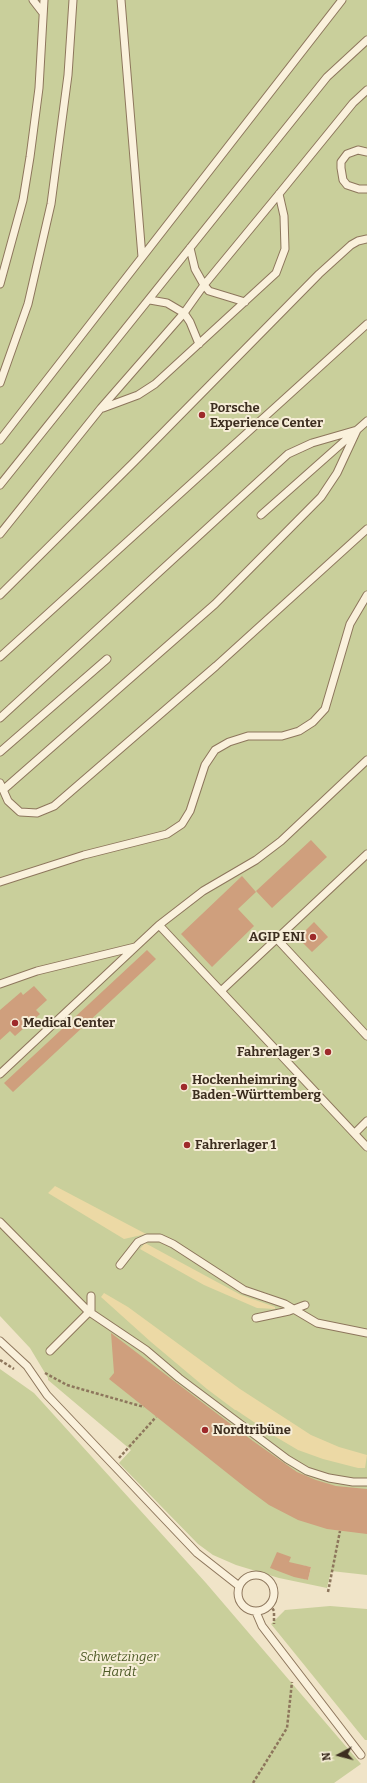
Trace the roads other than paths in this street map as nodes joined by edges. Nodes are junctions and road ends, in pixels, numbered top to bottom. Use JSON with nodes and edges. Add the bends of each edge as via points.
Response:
{"nodes":[{"id":1,"x":33,"y":0,"type":"edge"},
{"id":2,"x":44,"y":0,"type":"edge"},
{"id":3,"x":73,"y":0,"type":"edge"},
{"id":4,"x":121,"y":0,"type":"edge"},
{"id":5,"x":342,"y":0,"type":"edge"},
{"id":6,"x":43,"y":12,"type":"junction"},
{"id":7,"x":367,"y":40,"type":"edge"},
{"id":8,"x":367,"y":90,"type":"edge"},
{"id":9,"x":367,"y":152,"type":"edge"},
{"id":10,"x":367,"y":189,"type":"edge"},
{"id":11,"x":278,"y":194,"type":"junction"},
{"id":12,"x":367,"y":239,"type":"edge"},
{"id":13,"x":190,"y":248,"type":"junction"},
{"id":14,"x":142,"y":257,"type":"junction"},
{"id":15,"x":0,"y":284,"type":"edge"},
{"id":16,"x":204,"y":286,"type":"junction"},
{"id":17,"x":150,"y":300,"type":"junction"},
{"id":18,"x":245,"y":302,"type":"junction"},
{"id":19,"x":184,"y":313,"type":"junction"},
{"id":20,"x":367,"y":324,"type":"edge"},
{"id":21,"x":199,"y":344,"type":"junction"},
{"id":22,"x":0,"y":382,"type":"edge"},
{"id":23,"x":101,"y":408,"type":"junction"},
{"id":24,"x":367,"y":421,"type":"edge"},
{"id":25,"x":357,"y":430,"type":"junction"},
{"id":26,"x":0,"y":440,"type":"edge"},
{"id":27,"x":0,"y":485,"type":"edge"},
{"id":28,"x":261,"y":515,"type":"dead end"},
{"id":29,"x":367,"y":529,"type":"edge"},
{"id":30,"x":0,"y":534,"type":"edge"},
{"id":31,"x":367,"y":595,"type":"edge"},
{"id":32,"x":0,"y":596,"type":"edge"},
{"id":33,"x":0,"y":657,"type":"edge"},
{"id":34,"x":107,"y":659,"type":"dead end"},
{"id":35,"x":0,"y":718,"type":"edge"},
{"id":36,"x":0,"y":752,"type":"edge"},
{"id":37,"x":367,"y":760,"type":"edge"},
{"id":38,"x":0,"y":782,"type":"edge"},
{"id":39,"x":3,"y":790,"type":"junction"},
{"id":40,"x":367,"y":854,"type":"edge"},
{"id":41,"x":0,"y":882,"type":"edge"},
{"id":42,"x":159,"y":925,"type":"junction"},
{"id":43,"x":277,"y":938,"type":"junction"},
{"id":44,"x":136,"y":947,"type":"junction"},
{"id":45,"x":0,"y":984,"type":"edge"},
{"id":46,"x":221,"y":991,"type":"junction"},
{"id":47,"x":367,"y":1036,"type":"edge"},
{"id":48,"x":0,"y":1074,"type":"edge"},
{"id":49,"x":367,"y":1121,"type":"edge"},
{"id":50,"x":354,"y":1133,"type":"junction"},
{"id":51,"x":367,"y":1146,"type":"edge"},
{"id":52,"x":0,"y":1222,"type":"edge"},
{"id":53,"x":120,"y":1265,"type":"dead end"},
{"id":54,"x":91,"y":1296,"type":"dead end"},
{"id":55,"x":305,"y":1305,"type":"dead end"},
{"id":56,"x":293,"y":1310,"type":"junction"},
{"id":57,"x":90,"y":1313,"type":"junction"},
{"id":58,"x":256,"y":1318,"type":"dead end"},
{"id":59,"x":367,"y":1333,"type":"edge"},
{"id":60,"x":0,"y":1341,"type":"edge"},
{"id":61,"x":50,"y":1351,"type":"dead end"},
{"id":62,"x":367,"y":1482,"type":"edge"},
{"id":63,"x":239,"y":1586,"type":"junction"},
{"id":64,"x":256,"y":1612,"type":"junction"},
{"id":65,"x":361,"y":1755,"type":"dead end"}],
"edges":[{"from":1,"to":6,"type":"lane"},
{"from":2,"to":6,"type":"lane"},
{"from":3,"to":22,"type":"lane","via":[[68,75],[51,204],[28,304]]},
{"from":4,"to":14,"type":"lane"},
{"from":5,"to":14,"type":"lane"},
{"from":6,"to":15,"type":"lane","via":[[39,88],[30,157],[23,200]]},
{"from":7,"to":13,"type":"lane","via":[[327,77]]},
{"from":8,"to":11,"type":"lane"},
{"from":9,"to":10,"type":"lane","via":[[358,150],[347,154],[341,162],[343,180],[347,185]]},
{"from":11,"to":16,"type":"lane"},
{"from":11,"to":18,"type":"lane","via":[[284,216],[285,249],[276,273]]},
{"from":12,"to":32,"type":"lane","via":[[351,245],[319,274]]},
{"from":13,"to":16,"type":"lane","via":[[195,269]]},
{"from":13,"to":17,"type":"lane"},
{"from":14,"to":26,"type":"lane"},
{"from":16,"to":18,"type":"lane","via":[[215,293]]},
{"from":16,"to":19,"type":"lane"},
{"from":17,"to":19,"type":"lane","via":[[167,302]]},
{"from":17,"to":27,"type":"lane"},
{"from":18,"to":21,"type":"lane"},
{"from":19,"to":21,"type":"lane"},
{"from":19,"to":23,"type":"lane"},
{"from":20,"to":33,"type":"lane"},
{"from":21,"to":23,"type":"lane","via":[[149,388],[138,395]]},
{"from":23,"to":30,"type":"lane"},
{"from":24,"to":25,"type":"lane"},
{"from":25,"to":28,"type":"lane"},
{"from":25,"to":35,"type":"lane","via":[[312,443],[288,454]]},
{"from":25,"to":39,"type":"lane","via":[[337,473],[315,503],[215,604]]},
{"from":29,"to":39,"type":"lane","via":[[216,666],[54,806],[37,813],[20,812],[8,801]]},
{"from":31,"to":41,"type":"lane","via":[[350,624],[325,709],[313,722],[299,731],[282,736],[248,736],[215,750],[205,765],[190,811],[182,824],[167,834],[84,855]]},
{"from":34,"to":36,"type":"lane"},
{"from":37,"to":42,"type":"lane","via":[[282,840],[256,860],[203,891]]},
{"from":38,"to":39,"type":"lane"},
{"from":40,"to":43,"type":"lane"},
{"from":42,"to":44,"type":"lane"},
{"from":42,"to":46,"type":"lane"},
{"from":43,"to":46,"type":"lane"},
{"from":43,"to":47,"type":"lane"},
{"from":44,"to":45,"type":"lane","via":[[37,971]]},
{"from":44,"to":48,"type":"lane"},
{"from":46,"to":50,"type":"lane"},
{"from":49,"to":50,"type":"lane"},
{"from":50,"to":51,"type":"lane"},
{"from":52,"to":57,"type":"lane"},
{"from":53,"to":56,"type":"lane","via":[[138,1242],[147,1238],[160,1238],[244,1290],[285,1304]]},
{"from":54,"to":57,"type":"lane"},
{"from":55,"to":56,"type":"lane"},
{"from":56,"to":58,"type":"lane"},
{"from":56,"to":59,"type":"lane","via":[[318,1323]]},
{"from":57,"to":61,"type":"lane"},
{"from":57,"to":62,"type":"lane","via":[[146,1350],[287,1459],[307,1471],[329,1478]]},
{"from":60,"to":63,"type":"lane","via":[[26,1366],[47,1395],[197,1553]]},
{"from":63,"to":64,"type":"lane","via":[[237,1592],[240,1604]]},
{"from":63,"to":64,"type":"lane","via":[[252,1575],[263,1576],[271,1584],[274,1589],[273,1600],[266,1608]]},
{"from":64,"to":65,"type":"lane","via":[[262,1626]]}]}
